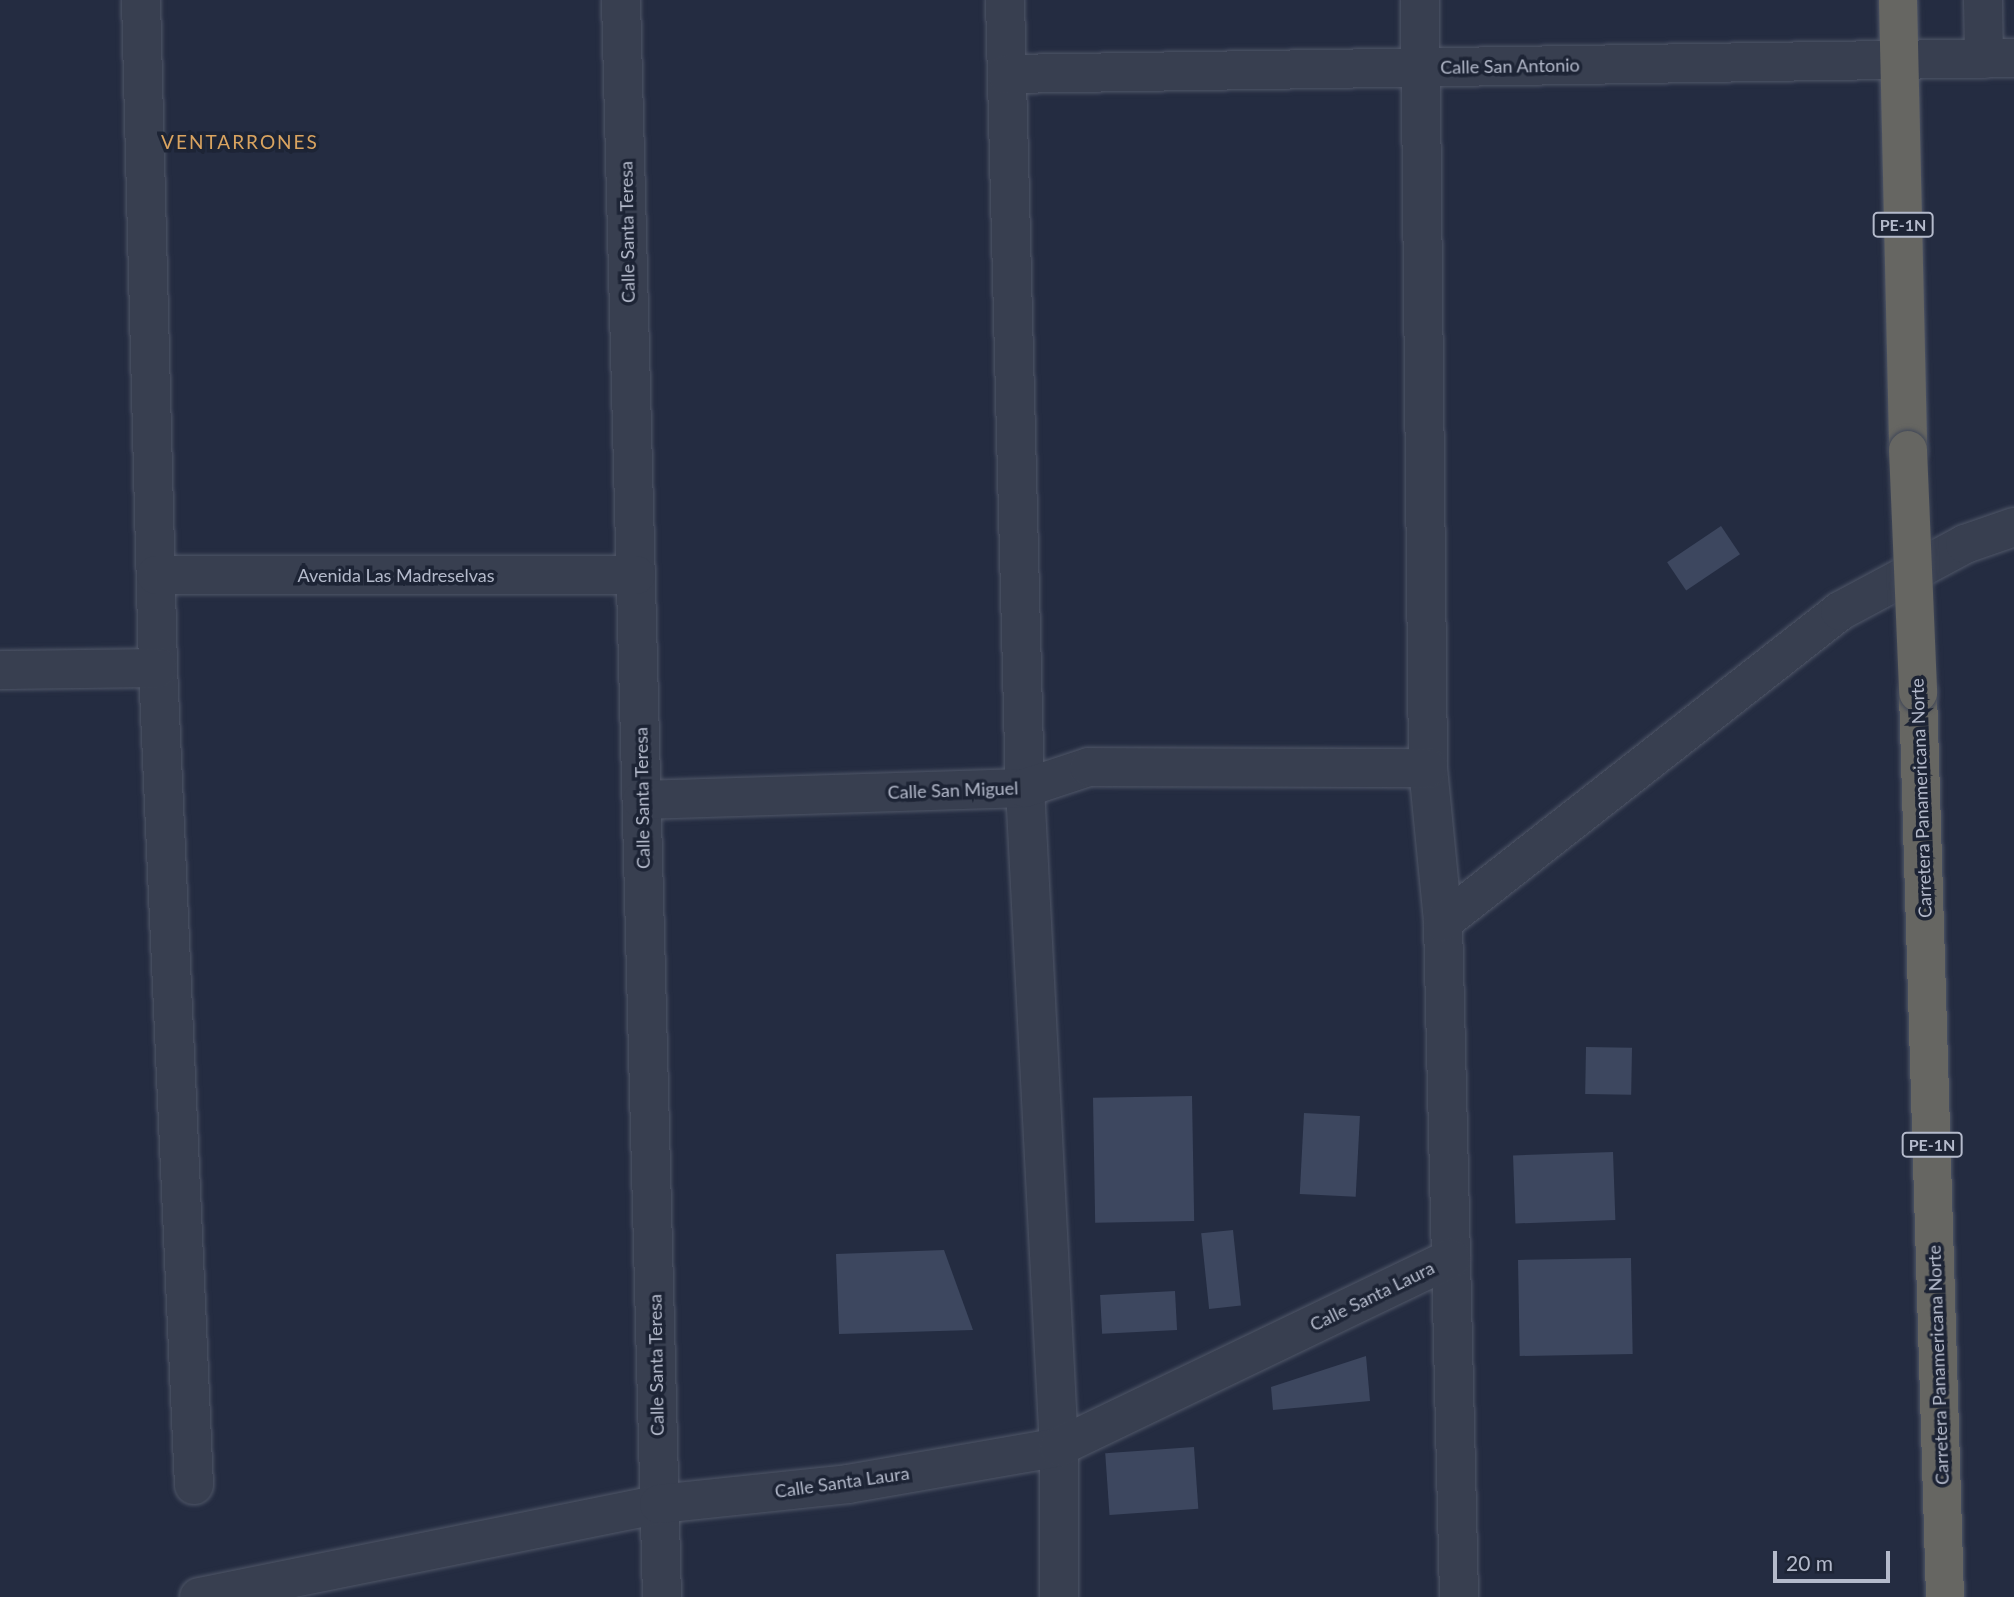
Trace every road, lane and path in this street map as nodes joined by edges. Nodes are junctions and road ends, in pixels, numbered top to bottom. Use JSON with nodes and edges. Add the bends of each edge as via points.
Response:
{"nodes":[{"id":1,"x":141,"y":0,"type":"edge"},
{"id":2,"x":621,"y":0,"type":"edge"},
{"id":3,"x":1005,"y":0,"type":"edge"},
{"id":4,"x":1420,"y":0,"type":"edge"},
{"id":5,"x":1898,"y":0,"type":"edge"},
{"id":6,"x":1983,"y":0,"type":"edge"},
{"id":7,"x":1899,"y":59,"type":"junction"},
{"id":8,"x":1999,"y":59,"type":"edge"},
{"id":9,"x":1421,"y":68,"type":"junction"},
{"id":10,"x":1007,"y":74,"type":"junction"},
{"id":11,"x":2014,"y":527,"type":"edge"},
{"id":12,"x":156,"y":575,"type":"junction"},
{"id":13,"x":636,"y":575,"type":"junction"},
{"id":14,"x":158,"y":668,"type":"junction"},
{"id":15,"x":0,"y":670,"type":"edge"},
{"id":16,"x":1428,"y":768,"type":"junction"},
{"id":17,"x":1025,"y":788,"type":"junction"},
{"id":18,"x":642,"y":800,"type":"junction"},
{"id":19,"x":1443,"y":922,"type":"junction"},
{"id":20,"x":1451,"y":1258,"type":"junction"},
{"id":21,"x":1059,"y":1447,"type":"junction"},
{"id":22,"x":194,"y":1485,"type":"dead end"},
{"id":23,"x":659,"y":1504,"type":"junction"},
{"id":24,"x":199,"y":1597,"type":"edge"},
{"id":25,"x":662,"y":1597,"type":"edge"},
{"id":26,"x":1059,"y":1597,"type":"edge"},
{"id":27,"x":1459,"y":1597,"type":"edge"},
{"id":28,"x":1945,"y":1597,"type":"edge"}],
"edges":[{"from":1,"to":12,"type":"street"},
{"from":2,"to":13,"type":"street","name":"Calle Santa Teresa"},
{"from":3,"to":10,"type":"street"},
{"from":4,"to":9,"type":"street"},
{"from":5,"to":7,"type":"highway","name":"Carretera Panamericana Norte","number":"PE-1N"},
{"from":6,"to":8,"type":"street"},
{"from":7,"to":8,"type":"street","name":"Calle San Antonio"},
{"from":7,"to":9,"type":"street","name":"Calle San Antonio"},
{"from":7,"to":28,"type":"highway","name":"Carretera Panamericana Norte","number":"PE-1N","bridge":true},
{"from":9,"to":10,"type":"street","name":"Calle San Antonio"},
{"from":9,"to":16,"type":"street"},
{"from":10,"to":17,"type":"street"},
{"from":11,"to":19,"type":"street","via":[[1965,544],[1840,611]]},
{"from":12,"to":13,"type":"street","name":"Avenida Las Madreselvas"},
{"from":12,"to":14,"type":"street"},
{"from":13,"to":18,"type":"street","name":"Calle Santa Teresa"},
{"from":14,"to":15,"type":"street"},
{"from":14,"to":22,"type":"street"},
{"from":16,"to":17,"type":"street","name":"Calle San Miguel","via":[[1089,767]]},
{"from":16,"to":19,"type":"street"},
{"from":17,"to":18,"type":"street","name":"Calle San Miguel"},
{"from":17,"to":21,"type":"street"},
{"from":18,"to":23,"type":"street","name":"Calle Santa Teresa"},
{"from":19,"to":20,"type":"street"},
{"from":20,"to":21,"type":"street","name":"Calle Santa Laura"},
{"from":20,"to":27,"type":"street"},
{"from":21,"to":23,"type":"street","name":"Calle Santa Laura","via":[[848,1484]]},
{"from":21,"to":26,"type":"street"},
{"from":23,"to":24,"type":"street","name":"Calle Santa Laura"},
{"from":23,"to":25,"type":"street","name":"Calle Santa Teresa"}]}
